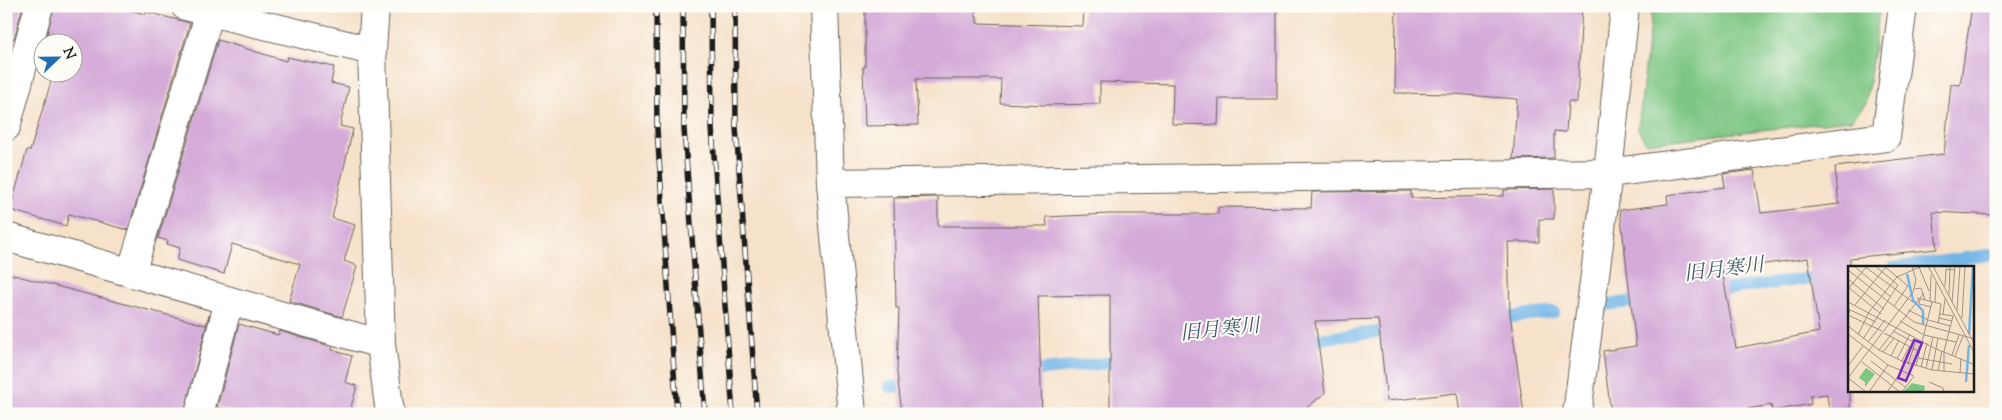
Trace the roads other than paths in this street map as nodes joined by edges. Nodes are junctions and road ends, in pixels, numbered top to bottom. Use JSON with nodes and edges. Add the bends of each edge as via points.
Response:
{"nodes":[{"id":1,"x":38,"y":6,"type":"edge"},
{"id":2,"x":375,"y":6,"type":"edge"},
{"id":3,"x":824,"y":6,"type":"edge"},
{"id":4,"x":1625,"y":6,"type":"edge"},
{"id":5,"x":1903,"y":6,"type":"edge"},
{"id":6,"x":197,"y":9,"type":"edge"},
{"id":7,"x":372,"y":51,"type":"junction"},
{"id":8,"x":6,"y":127,"type":"edge"},
{"id":9,"x":1608,"y":173,"type":"junction"},
{"id":10,"x":830,"y":183,"type":"junction"},
{"id":11,"x":6,"y":237,"type":"edge"},
{"id":12,"x":131,"y":273,"type":"junction"},
{"id":13,"x":229,"y":301,"type":"junction"},
{"id":14,"x":381,"y":344,"type":"junction"},
{"id":15,"x":199,"y":414,"type":"edge"},
{"id":16,"x":390,"y":414,"type":"edge"},
{"id":17,"x":852,"y":414,"type":"edge"},
{"id":18,"x":1576,"y":414,"type":"edge"}],
"edges":[{"from":1,"to":8,"type":"street"},
{"from":2,"to":7,"type":"street"},
{"from":3,"to":10,"type":"street"},
{"from":4,"to":9,"type":"street"},
{"from":5,"to":9,"type":"street","via":[[1886,137]]},
{"from":6,"to":7,"type":"street"},
{"from":6,"to":12,"type":"street"},
{"from":7,"to":14,"type":"street"},
{"from":9,"to":10,"type":"street"},
{"from":9,"to":18,"type":"street"},
{"from":10,"to":17,"type":"street"},
{"from":11,"to":12,"type":"street"},
{"from":12,"to":13,"type":"street"},
{"from":13,"to":14,"type":"street"},
{"from":13,"to":15,"type":"street"},
{"from":14,"to":16,"type":"street"}]}
